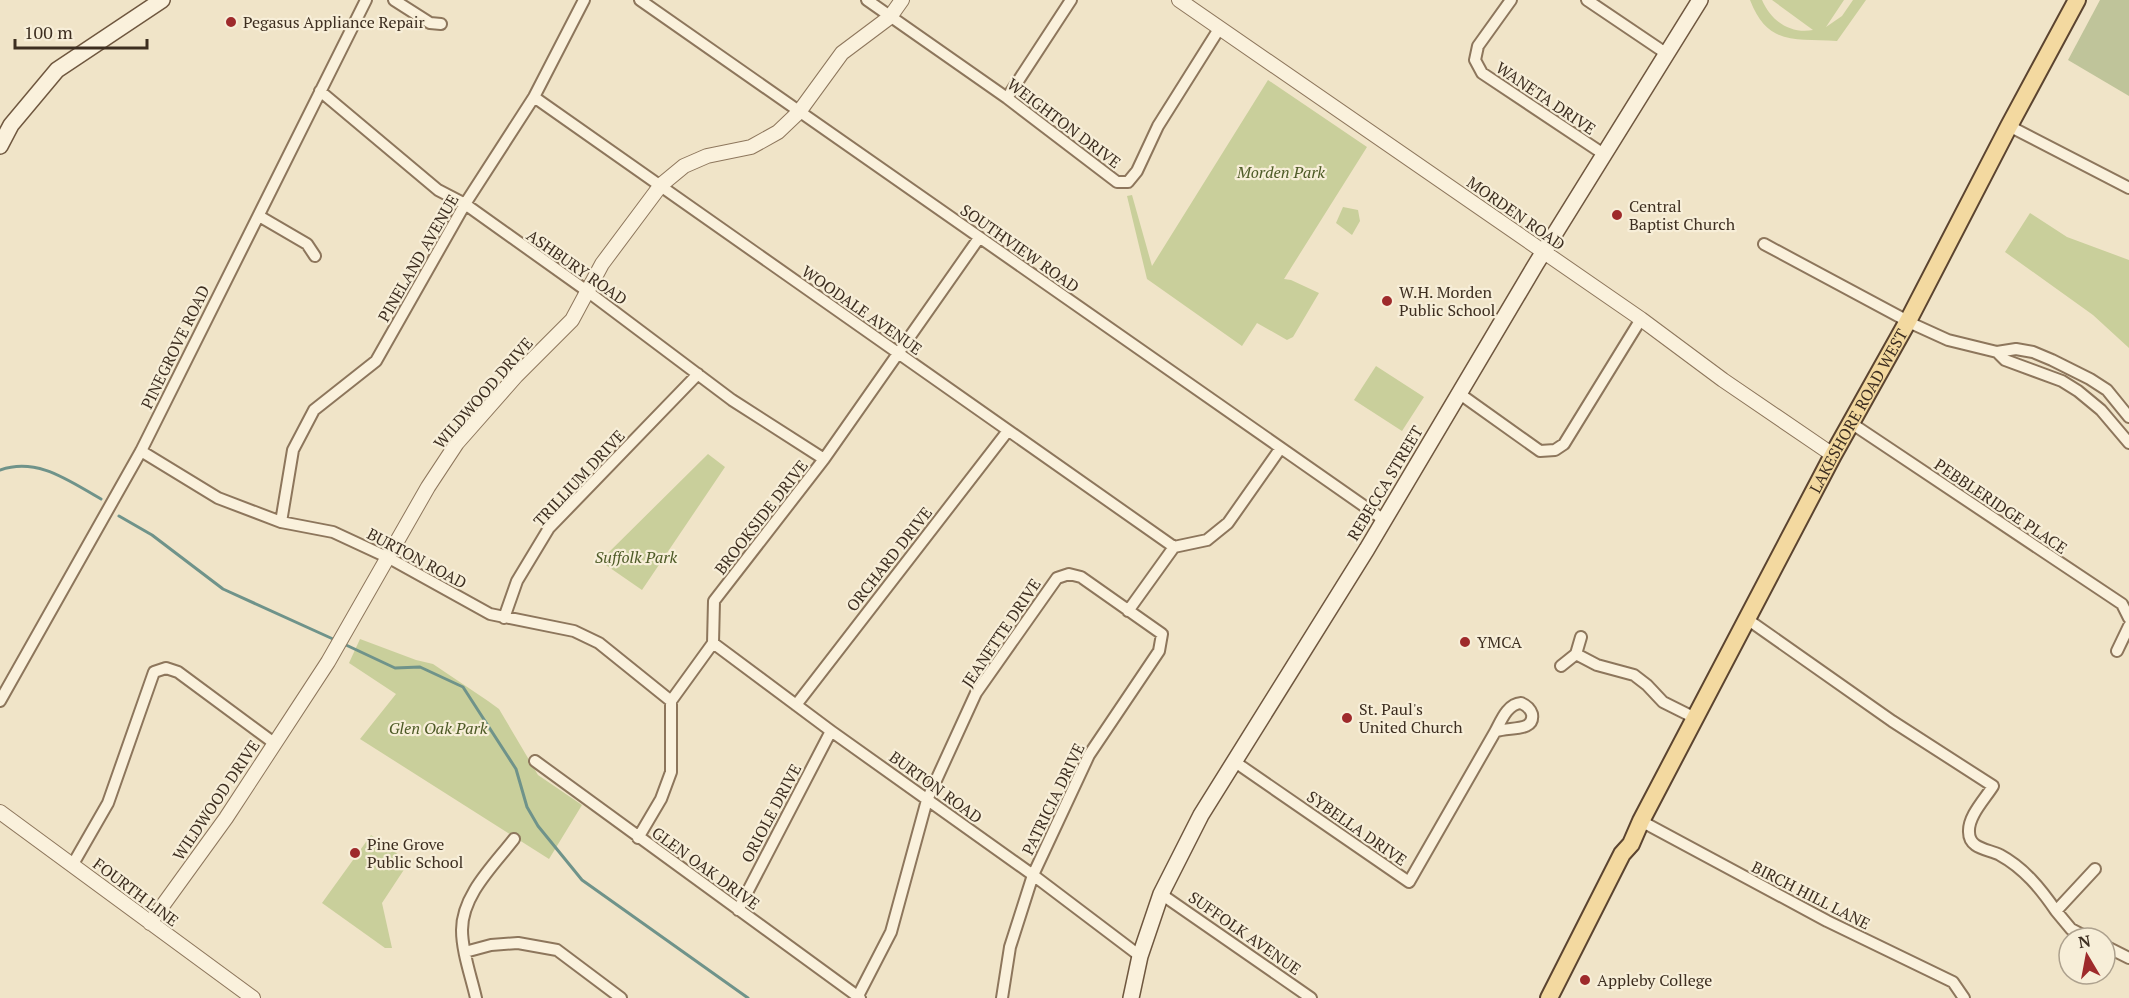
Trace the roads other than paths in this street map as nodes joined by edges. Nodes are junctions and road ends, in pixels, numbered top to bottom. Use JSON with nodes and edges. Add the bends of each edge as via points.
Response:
{"nodes":[{"id":1,"x":162,"y":0,"type":"edge"},
{"id":2,"x":366,"y":0,"type":"edge"},
{"id":3,"x":394,"y":0,"type":"edge"},
{"id":4,"x":584,"y":0,"type":"edge"},
{"id":5,"x":640,"y":0,"type":"edge"},
{"id":6,"x":867,"y":0,"type":"edge"},
{"id":7,"x":902,"y":0,"type":"edge"},
{"id":8,"x":1071,"y":0,"type":"edge"},
{"id":9,"x":1179,"y":0,"type":"edge"},
{"id":10,"x":1511,"y":0,"type":"edge"},
{"id":11,"x":1587,"y":0,"type":"edge"},
{"id":12,"x":1700,"y":0,"type":"edge"},
{"id":13,"x":2078,"y":0,"type":"edge"},
{"id":14,"x":890,"y":17,"type":"junction"},
{"id":15,"x":441,"y":24,"type":"dead end"},
{"id":16,"x":1219,"y":29,"type":"junction"},
{"id":17,"x":1667,"y":54,"type":"junction"},
{"id":18,"x":320,"y":91,"type":"junction"},
{"id":19,"x":534,"y":97,"type":"junction"},
{"id":20,"x":1007,"y":98,"type":"junction"},
{"id":21,"x":799,"y":112,"type":"junction"},
{"id":22,"x":2008,"y":126,"type":"junction"},
{"id":23,"x":0,"y":146,"type":"edge"},
{"id":24,"x":1605,"y":155,"type":"junction"},
{"id":25,"x":661,"y":185,"type":"junction"},
{"id":26,"x":2129,"y":188,"type":"edge"},
{"id":27,"x":465,"y":204,"type":"junction"},
{"id":28,"x":259,"y":216,"type":"junction"},
{"id":29,"x":979,"y":238,"type":"junction"},
{"id":30,"x":1764,"y":244,"type":"dead end"},
{"id":31,"x":1544,"y":252,"type":"junction"},
{"id":32,"x":315,"y":256,"type":"dead end"},
{"id":33,"x":587,"y":291,"type":"junction"},
{"id":34,"x":1641,"y":320,"type":"junction"},
{"id":35,"x":1908,"y":321,"type":"junction"},
{"id":36,"x":1997,"y":352,"type":"junction"},
{"id":37,"x":898,"y":354,"type":"junction"},
{"id":38,"x":2068,"y":368,"type":"junction"},
{"id":39,"x":698,"y":374,"type":"junction"},
{"id":40,"x":2062,"y":381,"type":"junction"},
{"id":41,"x":1460,"y":394,"type":"junction"},
{"id":42,"x":2127,"y":415,"type":"edge"},
{"id":43,"x":2112,"y":421,"type":"junction"},
{"id":44,"x":1851,"y":423,"type":"junction"},
{"id":45,"x":1007,"y":432,"type":"junction"},
{"id":46,"x":2129,"y":443,"type":"edge"},
{"id":47,"x":1280,"y":449,"type":"junction"},
{"id":48,"x":141,"y":451,"type":"junction"},
{"id":49,"x":1833,"y":455,"type":"junction"},
{"id":50,"x":824,"y":459,"type":"junction"},
{"id":51,"x":1384,"y":520,"type":"junction"},
{"id":52,"x":281,"y":522,"type":"junction"},
{"id":53,"x":1174,"y":547,"type":"junction"},
{"id":54,"x":389,"y":558,"type":"junction"},
{"id":55,"x":1128,"y":611,"type":"junction"},
{"id":56,"x":504,"y":618,"type":"junction"},
{"id":57,"x":2129,"y":618,"type":"edge"},
{"id":58,"x":1747,"y":619,"type":"junction"},
{"id":59,"x":2129,"y":626,"type":"edge"},
{"id":60,"x":1581,"y":637,"type":"dead end"},
{"id":61,"x":713,"y":642,"type":"junction"},
{"id":62,"x":2117,"y":651,"type":"dead end"},
{"id":63,"x":1576,"y":654,"type":"junction"},
{"id":64,"x":1562,"y":666,"type":"dead end"},
{"id":65,"x":0,"y":701,"type":"edge"},
{"id":66,"x":671,"y":701,"type":"junction"},
{"id":67,"x":796,"y":705,"type":"junction"},
{"id":68,"x":1695,"y":718,"type":"junction"},
{"id":69,"x":831,"y":731,"type":"junction"},
{"id":70,"x":1495,"y":732,"type":"dead end"},
{"id":71,"x":274,"y":743,"type":"junction"},
{"id":72,"x":535,"y":762,"type":"dead end"},
{"id":73,"x":1235,"y":762,"type":"junction"},
{"id":74,"x":927,"y":800,"type":"junction"},
{"id":75,"x":0,"y":812,"type":"edge"},
{"id":76,"x":1641,"y":820,"type":"junction"},
{"id":77,"x":638,"y":838,"type":"junction"},
{"id":78,"x":514,"y":839,"type":"dead end"},
{"id":79,"x":74,"y":864,"type":"junction"},
{"id":80,"x":2095,"y":869,"type":"dead end"},
{"id":81,"x":1033,"y":875,"type":"junction"},
{"id":82,"x":1161,"y":894,"type":"junction"},
{"id":83,"x":738,"y":910,"type":"junction"},
{"id":84,"x":2056,"y":911,"type":"junction"},
{"id":85,"x":150,"y":923,"type":"junction"},
{"id":86,"x":2068,"y":926,"type":"edge"},
{"id":87,"x":465,"y":952,"type":"junction"},
{"id":88,"x":1140,"y":956,"type":"junction"},
{"id":89,"x":859,"y":997,"type":"edge"},
{"id":90,"x":253,"y":998,"type":"edge"},
{"id":91,"x":476,"y":998,"type":"edge"},
{"id":92,"x":621,"y":998,"type":"edge"},
{"id":93,"x":1002,"y":998,"type":"edge"},
{"id":94,"x":1131,"y":998,"type":"edge"},
{"id":95,"x":1311,"y":998,"type":"edge"},
{"id":96,"x":1549,"y":998,"type":"edge"},
{"id":97,"x":1964,"y":998,"type":"edge"}],
"edges":[{"from":1,"to":23,"type":"main road","via":[[57,70],[11,125]]},
{"from":2,"to":18,"type":"street","name":"PINEGROVE ROAD"},
{"from":3,"to":15,"type":"street","via":[[430,23]]},
{"from":4,"to":19,"type":"street","name":"PINELAND AVENUE"},
{"from":5,"to":21,"type":"street","name":"SOUTHVIEW ROAD"},
{"from":6,"to":14,"type":"street","name":"WEIGHTON DRIVE"},
{"from":7,"to":14,"type":"street","name":"WILDWOOD DRIVE"},
{"from":8,"to":20,"type":"street"},
{"from":9,"to":16,"type":"street","name":"MORDEN ROAD"},
{"from":10,"to":24,"type":"street","name":"WANETA DRIVE","via":[[1478,46],[1475,60],[1482,73]]},
{"from":11,"to":17,"type":"street"},
{"from":12,"to":17,"type":"main road","name":"REBECCA STREET"},
{"from":13,"to":22,"type":"main road","name":"LAKESHORE ROAD WEST"},
{"from":14,"to":20,"type":"street","name":"WEIGHTON DRIVE"},
{"from":14,"to":21,"type":"street","name":"WILDWOOD DRIVE","via":[[842,54]]},
{"from":16,"to":20,"type":"street","name":"WEIGHTON DRIVE","via":[[1128,182],[1118,182],[1109,176]]},
{"from":16,"to":31,"type":"street","name":"MORDEN ROAD"},
{"from":17,"to":24,"type":"main road","name":"REBECCA STREET"},
{"from":18,"to":27,"type":"street","name":"ASHBURY ROAD","via":[[438,190]]},
{"from":18,"to":28,"type":"street","name":"PINEGROVE ROAD"},
{"from":19,"to":25,"type":"street","name":"WOODALE AVENUE"},
{"from":19,"to":27,"type":"street","name":"PINELAND AVENUE"},
{"from":21,"to":25,"type":"street","name":"WILDWOOD DRIVE","via":[[778,132],[751,147],[707,156],[684,166]]},
{"from":21,"to":29,"type":"street","name":"SOUTHVIEW ROAD"},
{"from":22,"to":26,"type":"street"},
{"from":22,"to":35,"type":"main road","name":"LAKESHORE ROAD WEST"},
{"from":24,"to":31,"type":"main road","name":"REBECCA STREET"},
{"from":25,"to":33,"type":"street","name":"WILDWOOD DRIVE","via":[[602,264]]},
{"from":25,"to":37,"type":"street","name":"WOODALE AVENUE"},
{"from":27,"to":33,"type":"street","name":"ASHBURY ROAD"},
{"from":27,"to":52,"type":"street","name":"PINELAND AVENUE","via":[[376,361],[314,411],[293,450]]},
{"from":28,"to":32,"type":"street","via":[[307,244]]},
{"from":28,"to":48,"type":"street","name":"PINEGROVE ROAD"},
{"from":29,"to":37,"type":"street","name":"BROOKSIDE DRIVE"},
{"from":29,"to":47,"type":"street","name":"SOUTHVIEW ROAD"},
{"from":30,"to":35,"type":"street"},
{"from":31,"to":34,"type":"street","name":"MORDEN ROAD"},
{"from":31,"to":41,"type":"main road","name":"REBECCA STREET"},
{"from":33,"to":39,"type":"street","name":"ASHBURY ROAD"},
{"from":33,"to":54,"type":"street","name":"WILDWOOD DRIVE","via":[[572,320],[457,443]]},
{"from":34,"to":41,"type":"street","via":[[1564,444],[1555,450],[1540,451]]},
{"from":34,"to":49,"type":"street","name":"MORDEN ROAD"},
{"from":35,"to":36,"type":"street","via":[[1948,340]]},
{"from":35,"to":44,"type":"main road","name":"LAKESHORE ROAD WEST"},
{"from":36,"to":38,"type":"street","via":[[2034,352]]},
{"from":36,"to":40,"type":"street","via":[[2013,364]]},
{"from":37,"to":45,"type":"street","name":"WOODALE AVENUE"},
{"from":37,"to":50,"type":"street","name":"BROOKSIDE DRIVE"},
{"from":38,"to":40,"type":"street"},
{"from":38,"to":42,"type":"street","via":[[2107,390]]},
{"from":39,"to":50,"type":"street","name":"ASHBURY ROAD"},
{"from":39,"to":56,"type":"street","name":"TRILLIUM DRIVE","via":[[549,528],[517,581]]},
{"from":40,"to":43,"type":"street"},
{"from":41,"to":51,"type":"main road","name":"REBECCA STREET"},
{"from":42,"to":43,"type":"street"},
{"from":43,"to":46,"type":"street"},
{"from":44,"to":49,"type":"main road","name":"LAKESHORE ROAD WEST"},
{"from":44,"to":57,"type":"street","name":"PEBBLERIDGE PLACE","via":[[2122,604]]},
{"from":45,"to":53,"type":"street","name":"WOODALE AVENUE"},
{"from":45,"to":67,"type":"street","name":"ORCHARD DRIVE"},
{"from":47,"to":51,"type":"street","name":"SOUTHVIEW ROAD"},
{"from":47,"to":53,"type":"street","via":[[1228,523],[1207,540]]},
{"from":48,"to":52,"type":"street","name":"BURTON ROAD","via":[[218,498]]},
{"from":48,"to":65,"type":"street","name":"PINEGROVE ROAD"},
{"from":49,"to":58,"type":"main road","name":"LAKESHORE ROAD WEST"},
{"from":50,"to":61,"type":"street","name":"BROOKSIDE DRIVE","via":[[714,601]]},
{"from":51,"to":73,"type":"main road","name":"REBECCA STREET"},
{"from":52,"to":54,"type":"street","name":"BURTON ROAD","via":[[333,532]]},
{"from":53,"to":55,"type":"street"},
{"from":54,"to":56,"type":"street","name":"BURTON ROAD"},
{"from":54,"to":71,"type":"street","name":"WILDWOOD DRIVE","via":[[328,662]]},
{"from":55,"to":74,"type":"street","name":"JEANETTE DRIVE","via":[[1081,577],[1069,573],[1057,578],[976,693]]},
{"from":55,"to":81,"type":"street","name":"PATRICIA DRIVE","via":[[1162,634],[1159,651],[1089,755]]},
{"from":56,"to":66,"type":"street","name":"BURTON ROAD","via":[[574,631],[591,639]]},
{"from":58,"to":68,"type":"main road","name":"LAKESHORE ROAD WEST"},
{"from":58,"to":84,"type":"street","via":[[1993,786],[1969,824],[1970,838],[1974,845],[2022,870]]},
{"from":59,"to":62,"type":"street"},
{"from":60,"to":63,"type":"street"},
{"from":61,"to":66,"type":"street"},
{"from":61,"to":67,"type":"street","name":"BURTON ROAD"},
{"from":63,"to":64,"type":"street"},
{"from":63,"to":68,"type":"street","via":[[1597,665],[1634,675],[1663,702]]},
{"from":66,"to":77,"type":"street","via":[[671,772],[661,799]]},
{"from":67,"to":69,"type":"street","name":"BURTON ROAD"},
{"from":68,"to":76,"type":"main road","name":"LAKESHORE ROAD WEST"},
{"from":69,"to":74,"type":"street","name":"BURTON ROAD"},
{"from":69,"to":83,"type":"street","name":"ORIOLE DRIVE"},
{"from":70,"to":73,"type":"street","name":"SYBELLA DRIVE","via":[[1409,882]]},
{"from":71,"to":79,"type":"street","via":[[178,672],[166,668],[154,672],[108,803]]},
{"from":71,"to":85,"type":"street","name":"WILDWOOD DRIVE","via":[[226,818]]},
{"from":72,"to":77,"type":"street","name":"GLEN OAK DRIVE"},
{"from":73,"to":82,"type":"main road","name":"REBECCA STREET","via":[[1201,815]]},
{"from":74,"to":81,"type":"street","name":"BURTON ROAD"},
{"from":74,"to":89,"type":"street","name":"JEANETTE DRIVE","via":[[891,932]]},
{"from":75,"to":79,"type":"street","name":"FOURTH LINE"},
{"from":76,"to":96,"type":"main road","name":"LAKESHORE ROAD WEST"},
{"from":76,"to":97,"type":"street","name":"BIRCH HILL LANE","via":[[1827,921],[1953,982]]},
{"from":77,"to":83,"type":"street","name":"GLEN OAK DRIVE"},
{"from":78,"to":87,"type":"street","via":[[466,905],[462,929]]},
{"from":79,"to":85,"type":"street","name":"FOURTH LINE"},
{"from":80,"to":84,"type":"street"},
{"from":81,"to":88,"type":"street","name":"BURTON ROAD"},
{"from":81,"to":93,"type":"street","name":"PATRICIA DRIVE","via":[[1010,946]]},
{"from":82,"to":88,"type":"main road","name":"REBECCA STREET"},
{"from":82,"to":95,"type":"street","name":"SUFFOLK AVENUE"},
{"from":83,"to":89,"type":"street","name":"GLEN OAK DRIVE"},
{"from":84,"to":86,"type":"street"},
{"from":85,"to":90,"type":"street","name":"FOURTH LINE"},
{"from":87,"to":91,"type":"street"},
{"from":87,"to":92,"type":"street","via":[[518,943],[557,950]]},
{"from":88,"to":94,"type":"main road","name":"REBECCA STREET"}]}
